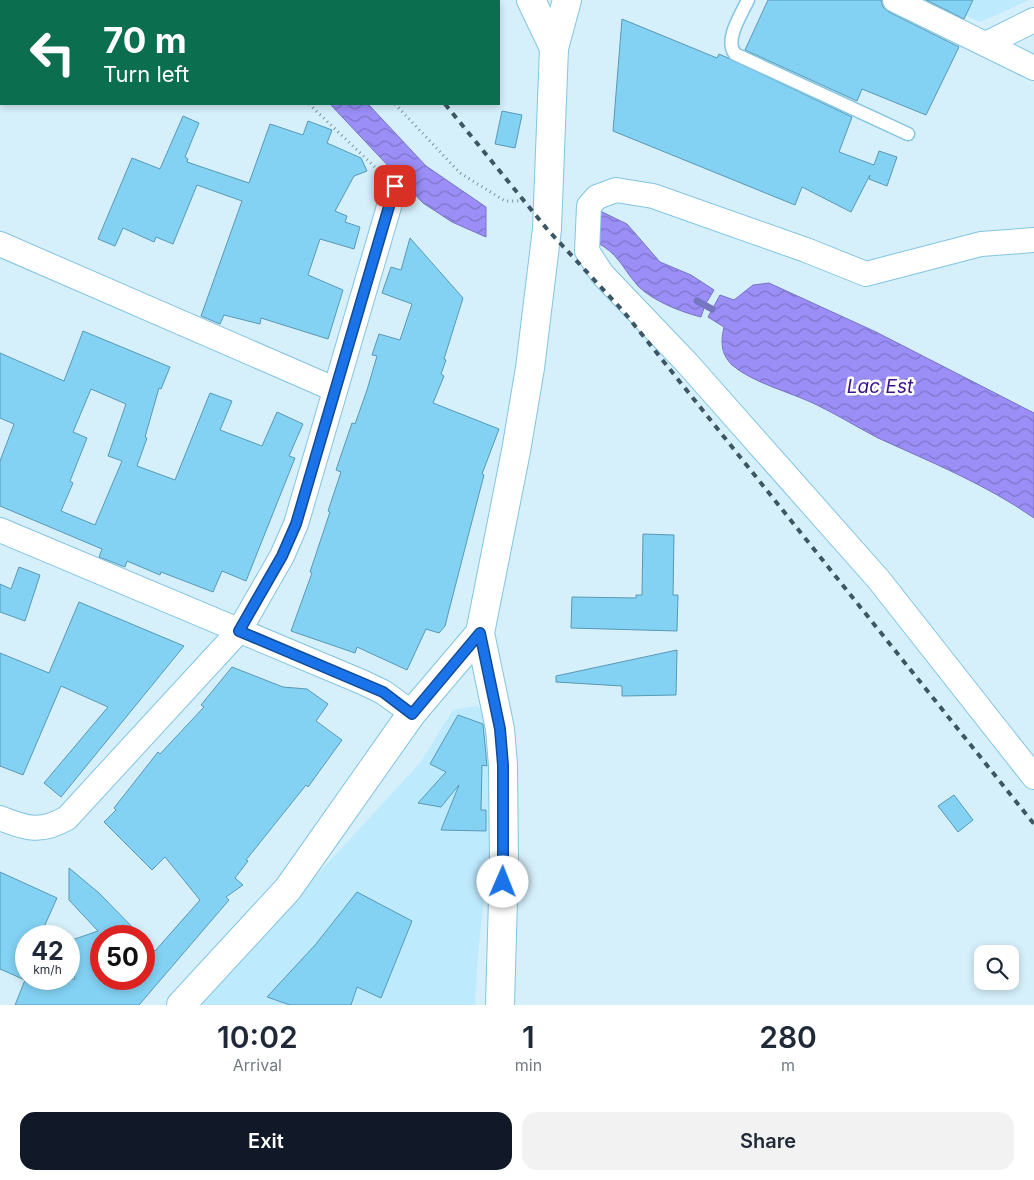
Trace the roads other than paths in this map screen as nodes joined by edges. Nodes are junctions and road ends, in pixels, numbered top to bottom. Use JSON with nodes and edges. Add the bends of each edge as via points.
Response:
{"nodes":[{"id":1,"x":531,"y":0,"type":"edge"},
{"id":2,"x":567,"y":0,"type":"edge"},
{"id":3,"x":748,"y":0,"type":"edge"},
{"id":4,"x":895,"y":0,"type":"edge"},
{"id":5,"x":1034,"y":20,"type":"edge"},
{"id":6,"x":986,"y":44,"type":"junction"},
{"id":7,"x":554,"y":48,"type":"junction"},
{"id":8,"x":1034,"y":68,"type":"edge"},
{"id":9,"x":908,"y":134,"type":"dead end"},
{"id":10,"x":395,"y":186,"type":"road end"},
{"id":11,"x":1034,"y":240,"type":"edge"},
{"id":12,"x":0,"y":244,"type":"edge"},
{"id":13,"x":334,"y":389,"type":"junction"},
{"id":14,"x":0,"y":530,"type":"edge"},
{"id":15,"x":239,"y":631,"type":"junction"},
{"id":16,"x":480,"y":633,"type":"junction"},
{"id":17,"x":412,"y":714,"type":"junction"},
{"id":18,"x":1034,"y":777,"type":"edge"},
{"id":19,"x":0,"y":818,"type":"edge"},
{"id":20,"x":181,"y":1005,"type":"edge"},
{"id":21,"x":500,"y":1005,"type":"edge"}],
"edges":[{"from":1,"to":7,"type":"main road"},
{"from":2,"to":7,"type":"main road"},
{"from":3,"to":9,"type":"lane","via":[[731,40],[730,48],[734,54]]},
{"from":4,"to":6,"type":"street"},
{"from":5,"to":6,"type":"street"},
{"from":6,"to":8,"type":"street"},
{"from":7,"to":16,"type":"main road","via":[[544,260],[520,430]]},
{"from":10,"to":13,"type":"street"},
{"from":11,"to":18,"type":"street","via":[[981,244],[866,274],[653,196],[616,190],[596,197],[589,206],[587,252],[602,274],[687,363],[879,580]]},
{"from":12,"to":13,"type":"street"},
{"from":13,"to":15,"type":"street","via":[[296,524],[282,556]]},
{"from":14,"to":15,"type":"street"},
{"from":15,"to":17,"type":"street","via":[[383,692]]},
{"from":15,"to":19,"type":"street","via":[[67,818],[52,827],[37,829]]},
{"from":16,"to":17,"type":"main road"},
{"from":16,"to":21,"type":"main road","via":[[500,729],[503,765]]},
{"from":17,"to":20,"type":"main road","via":[[288,890]]}]}
